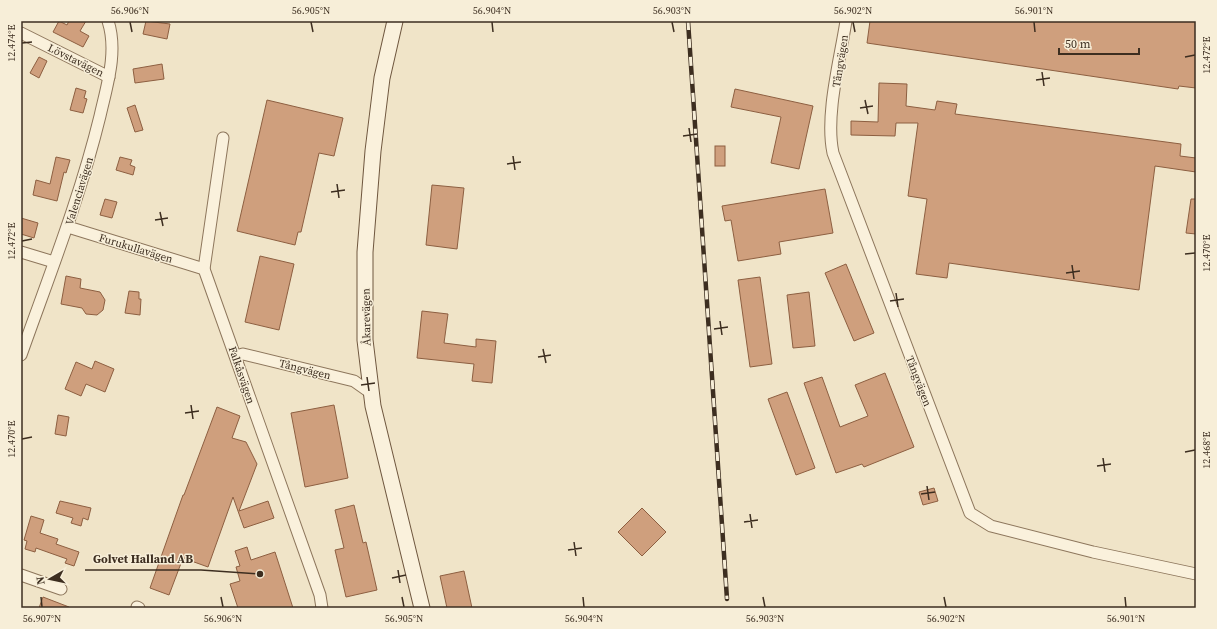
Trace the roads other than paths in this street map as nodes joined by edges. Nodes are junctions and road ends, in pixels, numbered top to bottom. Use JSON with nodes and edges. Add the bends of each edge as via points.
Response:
{"nodes":[{"id":1,"x":108,"y":21,"type":"edge"},
{"id":2,"x":395,"y":21,"type":"edge"},
{"id":3,"x":846,"y":21,"type":"edge"},
{"id":4,"x":21,"y":33,"type":"edge"},
{"id":5,"x":109,"y":76,"type":"junction"},
{"id":6,"x":224,"y":138,"type":"dead end"},
{"id":7,"x":68,"y":227,"type":"junction"},
{"id":8,"x":21,"y":252,"type":"edge"},
{"id":9,"x":54,"y":262,"type":"junction"},
{"id":10,"x":204,"y":269,"type":"junction"},
{"id":11,"x":21,"y":355,"type":"edge"},
{"id":12,"x":236,"y":356,"type":"junction"},
{"id":13,"x":371,"y":393,"type":"junction"},
{"id":14,"x":1196,"y":574,"type":"edge"},
{"id":15,"x":21,"y":575,"type":"edge"},
{"id":16,"x":61,"y":589,"type":"dead end"},
{"id":17,"x":322,"y":608,"type":"edge"},
{"id":18,"x":422,"y":608,"type":"edge"}],
"edges":[{"from":1,"to":5,"type":"street","name":"Valenciavägen","via":[[113,44]]},
{"from":2,"to":13,"type":"street","name":"Åkarevägen","via":[[382,78],[365,252],[365,340]]},
{"from":3,"to":14,"type":"street","name":"Tångvägen","via":[[830,121],[833,152],[970,513],[991,526],[1093,552]]},
{"from":4,"to":5,"type":"street","name":"Lövstavägen"},
{"from":5,"to":7,"type":"street","name":"Valenciavägen","via":[[96,132]]},
{"from":6,"to":10,"type":"street","name":"Falkåsvägen"},
{"from":7,"to":9,"type":"street","name":"Valenciavägen"},
{"from":7,"to":10,"type":"street","name":"Furukullavägen"},
{"from":8,"to":9,"type":"street"},
{"from":9,"to":11,"type":"street","name":"Valenciavägen"},
{"from":10,"to":12,"type":"street","name":"Falkåsvägen"},
{"from":12,"to":13,"type":"street","name":"Tångvägen","via":[[243,354],[354,381]]},
{"from":12,"to":17,"type":"street","name":"Falkåsvägen","via":[[320,595]]},
{"from":13,"to":18,"type":"street","name":"Åkarevägen"},
{"from":15,"to":16,"type":"street"}]}
